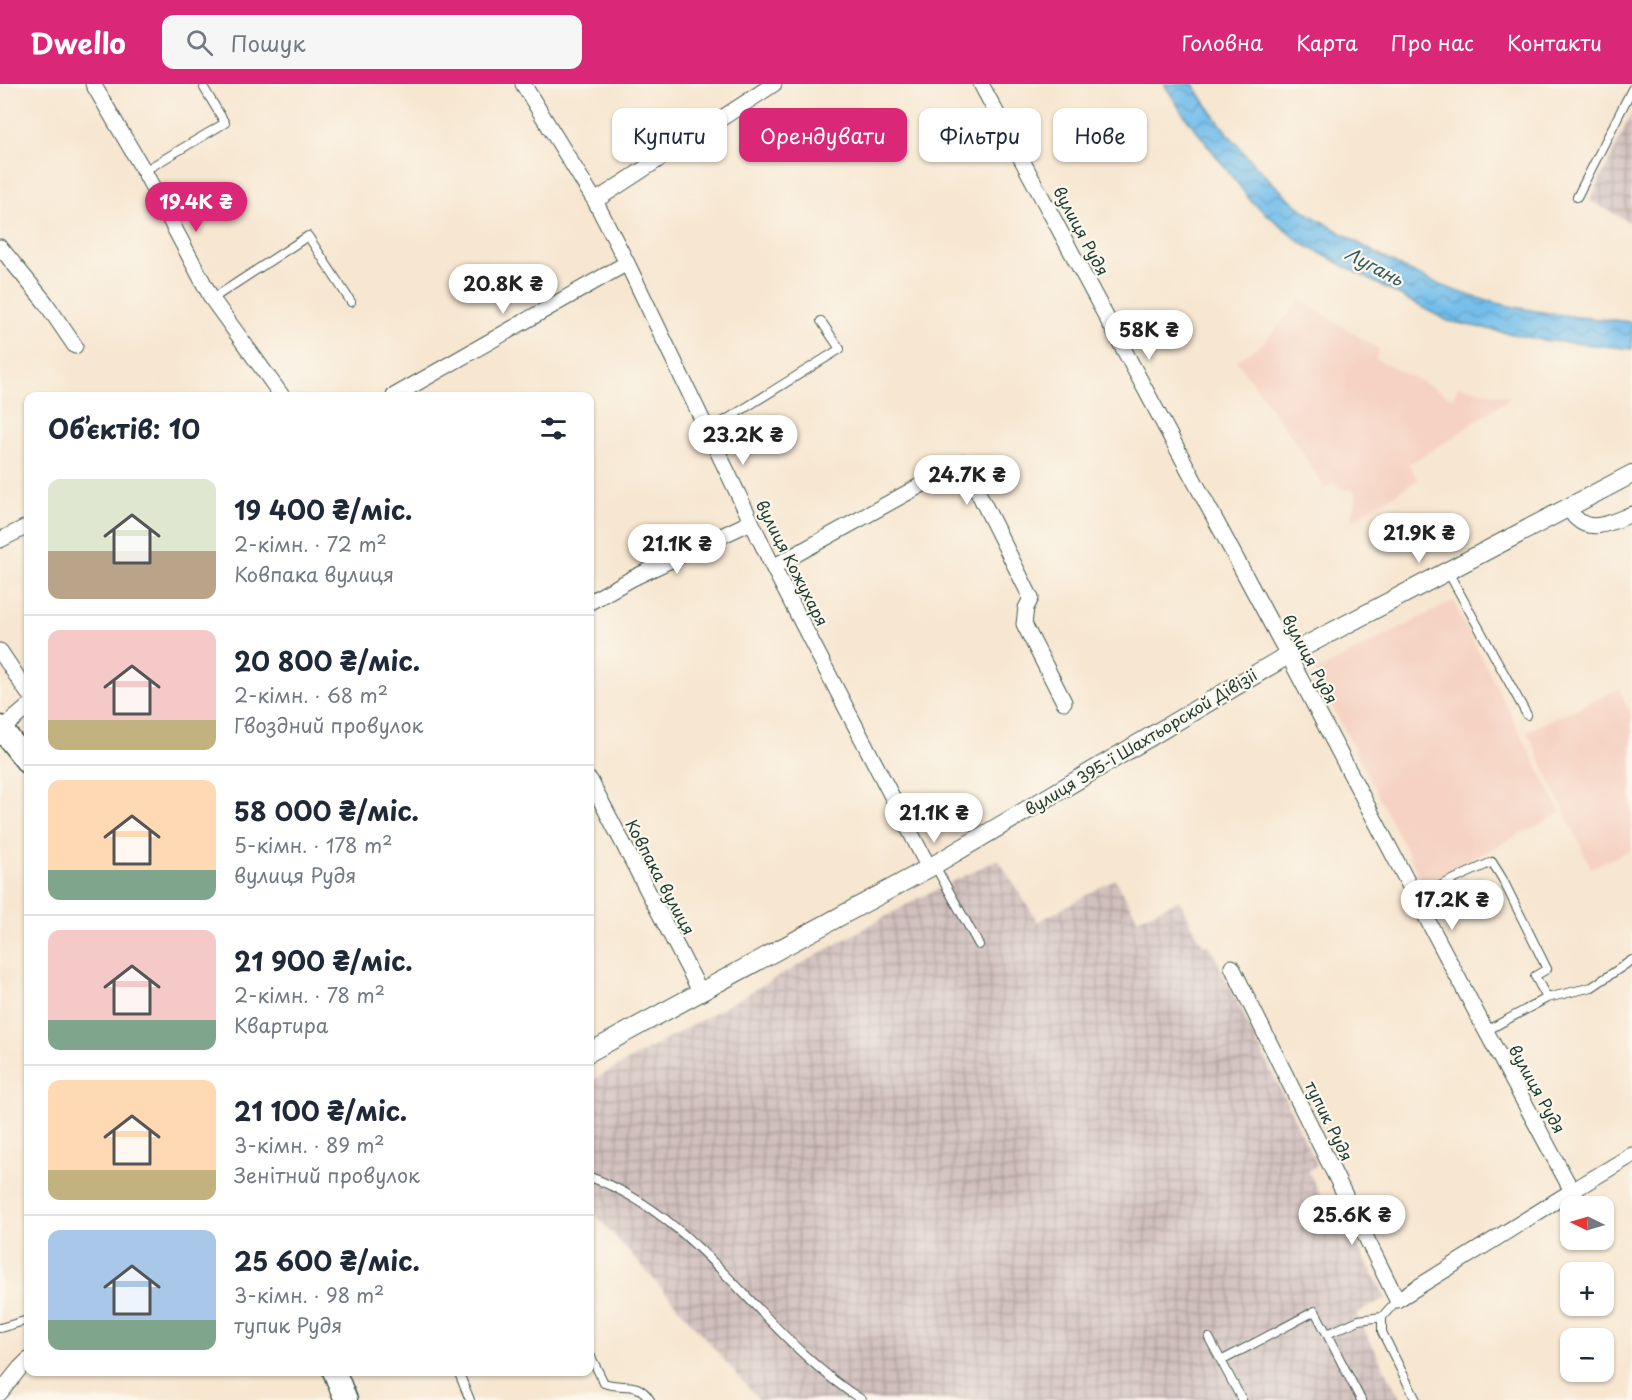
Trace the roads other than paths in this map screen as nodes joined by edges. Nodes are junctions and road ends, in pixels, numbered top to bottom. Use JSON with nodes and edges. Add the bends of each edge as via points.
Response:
{"nodes":[{"id":1,"x":93,"y":84,"type":"edge"},
{"id":2,"x":523,"y":84,"type":"edge"},
{"id":3,"x":774,"y":84,"type":"edge"},
{"id":4,"x":981,"y":84,"type":"edge"},
{"id":5,"x":204,"y":88,"type":"dead end"},
{"id":6,"x":1632,"y":89,"type":"edge"},
{"id":7,"x":144,"y":171,"type":"junction"},
{"id":8,"x":1577,"y":197,"type":"dead end"},
{"id":9,"x":595,"y":201,"type":"junction"},
{"id":10,"x":0,"y":247,"type":"edge"},
{"id":11,"x":627,"y":263,"type":"junction"},
{"id":12,"x":212,"y":299,"type":"junction"},
{"id":13,"x":351,"y":302,"type":"dead end"},
{"id":14,"x":820,"y":321,"type":"dead end"},
{"id":15,"x":75,"y":346,"type":"dead end"},
{"id":16,"x":279,"y":392,"type":"edge"},
{"id":17,"x":401,"y":392,"type":"edge"},
{"id":18,"x":708,"y":431,"type":"junction"},
{"id":19,"x":1632,"y":474,"type":"edge"},
{"id":20,"x":1568,"y":507,"type":"junction"},
{"id":21,"x":1632,"y":514,"type":"edge"},
{"id":22,"x":751,"y":522,"type":"junction"},
{"id":23,"x":24,"y":528,"type":"edge"},
{"id":24,"x":0,"y":540,"type":"edge"},
{"id":25,"x":773,"y":567,"type":"junction"},
{"id":26,"x":1447,"y":570,"type":"junction"},
{"id":27,"x":594,"y":600,"type":"edge"},
{"id":28,"x":0,"y":651,"type":"edge"},
{"id":29,"x":1288,"y":654,"type":"junction"},
{"id":30,"x":24,"y":687,"type":"edge"},
{"id":31,"x":1065,"y":702,"type":"dead end"},
{"id":32,"x":24,"y":709,"type":"edge"},
{"id":33,"x":1527,"y":715,"type":"dead end"},
{"id":34,"x":1,"y":728,"type":"edge"},
{"id":35,"x":24,"y":758,"type":"edge"},
{"id":36,"x":594,"y":792,"type":"edge"},
{"id":37,"x":932,"y":866,"type":"junction"},
{"id":38,"x":1415,"y":897,"type":"junction"},
{"id":39,"x":978,"y":945,"type":"dead end"},
{"id":40,"x":1632,"y":960,"type":"edge"},
{"id":41,"x":1232,"y":967,"type":"dead end"},
{"id":42,"x":700,"y":991,"type":"junction"},
{"id":43,"x":1548,"y":998,"type":"junction"},
{"id":44,"x":1486,"y":1031,"type":"junction"},
{"id":45,"x":594,"y":1050,"type":"edge"},
{"id":46,"x":1632,"y":1155,"type":"edge"},
{"id":47,"x":594,"y":1178,"type":"edge"},
{"id":48,"x":1572,"y":1191,"type":"junction"},
{"id":49,"x":1397,"y":1300,"type":"junction"},
{"id":50,"x":1382,"y":1317,"type":"junction"},
{"id":51,"x":24,"y":1321,"type":"edge"},
{"id":52,"x":0,"y":1328,"type":"edge"},
{"id":53,"x":1328,"y":1334,"type":"junction"},
{"id":54,"x":1209,"y":1338,"type":"dead end"},
{"id":55,"x":1221,"y":1361,"type":"junction"},
{"id":56,"x":594,"y":1363,"type":"edge"},
{"id":57,"x":24,"y":1364,"type":"edge"},
{"id":58,"x":336,"y":1376,"type":"edge"},
{"id":59,"x":460,"y":1376,"type":"edge"},
{"id":60,"x":0,"y":1393,"type":"edge"},
{"id":61,"x":346,"y":1400,"type":"edge"},
{"id":62,"x":470,"y":1400,"type":"edge"},
{"id":63,"x":650,"y":1400,"type":"edge"},
{"id":64,"x":862,"y":1400,"type":"edge"},
{"id":65,"x":1242,"y":1400,"type":"edge"},
{"id":66,"x":1362,"y":1400,"type":"edge"},
{"id":67,"x":1416,"y":1400,"type":"edge"}],
"edges":[{"from":1,"to":7,"type":"street"},
{"from":2,"to":9,"type":"street","name":"вулиця Кожухаря"},
{"from":3,"to":9,"type":"street"},
{"from":4,"to":29,"type":"street","name":"вулиця Рудя"},
{"from":5,"to":7,"type":"lane","via":[[225,123]]},
{"from":6,"to":8,"type":"lane"},
{"from":7,"to":12,"type":"street"},
{"from":9,"to":11,"type":"street","name":"вулиця Кожухаря"},
{"from":10,"to":15,"type":"street"},
{"from":11,"to":17,"type":"street"},
{"from":11,"to":18,"type":"street","name":"вулиця Кожухаря"},
{"from":12,"to":13,"type":"lane","via":[[308,236]]},
{"from":12,"to":16,"type":"street"},
{"from":14,"to":18,"type":"lane","via":[[840,349]]},
{"from":18,"to":22,"type":"street","name":"вулиця Кожухаря"},
{"from":19,"to":20,"type":"street","name":"вулиця 395-ї Шахтьорской Дівізіі"},
{"from":20,"to":21,"type":"street","via":[[1576,519],[1587,525],[1605,525]]},
{"from":20,"to":26,"type":"street","name":"вулиця 395-ї Шахтьорской Дівізіі"},
{"from":22,"to":25,"type":"street","name":"вулиця Кожухаря"},
{"from":22,"to":27,"type":"street"},
{"from":23,"to":24,"type":"street"},
{"from":25,"to":31,"type":"street","via":[[963,462],[1031,598],[1024,624]]},
{"from":25,"to":37,"type":"street","name":"вулиця Кожухаря"},
{"from":26,"to":29,"type":"street","name":"вулиця 395-ї Шахтьорской Дівізіі"},
{"from":26,"to":33,"type":"lane"},
{"from":28,"to":30,"type":"street"},
{"from":29,"to":37,"type":"street","name":"вулиця 395-ї Шахтьорской Дівізіі"},
{"from":29,"to":38,"type":"street","name":"вулиця Рудя"},
{"from":32,"to":34,"type":"street"},
{"from":34,"to":35,"type":"main road"},
{"from":36,"to":42,"type":"street","name":"Ковпака вулиця"},
{"from":37,"to":39,"type":"lane"},
{"from":37,"to":42,"type":"street","name":"вулиця 395-ї Шахтьорской Дівізіі"},
{"from":38,"to":43,"type":"lane","via":[[1492,862],[1547,969],[1535,976]]},
{"from":38,"to":44,"type":"street","name":"вулиця Рудя"},
{"from":40,"to":43,"type":"lane","via":[[1592,987]]},
{"from":41,"to":49,"type":"street","name":"тупик Рудя"},
{"from":42,"to":45,"type":"street","name":"вулиця 395-ї Шахтьорской Дівізіі"},
{"from":43,"to":44,"type":"lane"},
{"from":44,"to":48,"type":"street","name":"вулиця Рудя"},
{"from":46,"to":48,"type":"street"},
{"from":47,"to":64,"type":"lane","via":[[643,1203],[689,1238],[827,1376]]},
{"from":48,"to":49,"type":"street"},
{"from":49,"to":50,"type":"lane"},
{"from":50,"to":53,"type":"lane","via":[[1359,1320]]},
{"from":50,"to":67,"type":"lane","via":[[1382,1332]]},
{"from":51,"to":52,"type":"lane"},
{"from":53,"to":55,"type":"lane","via":[[1315,1311]]},
{"from":53,"to":66,"type":"lane"},
{"from":54,"to":55,"type":"lane"},
{"from":55,"to":65,"type":"lane"},
{"from":56,"to":63,"type":"lane","via":[[604,1383],[639,1388]]},
{"from":57,"to":60,"type":"street"},
{"from":58,"to":61,"type":"main road"},
{"from":59,"to":62,"type":"lane"}]}
